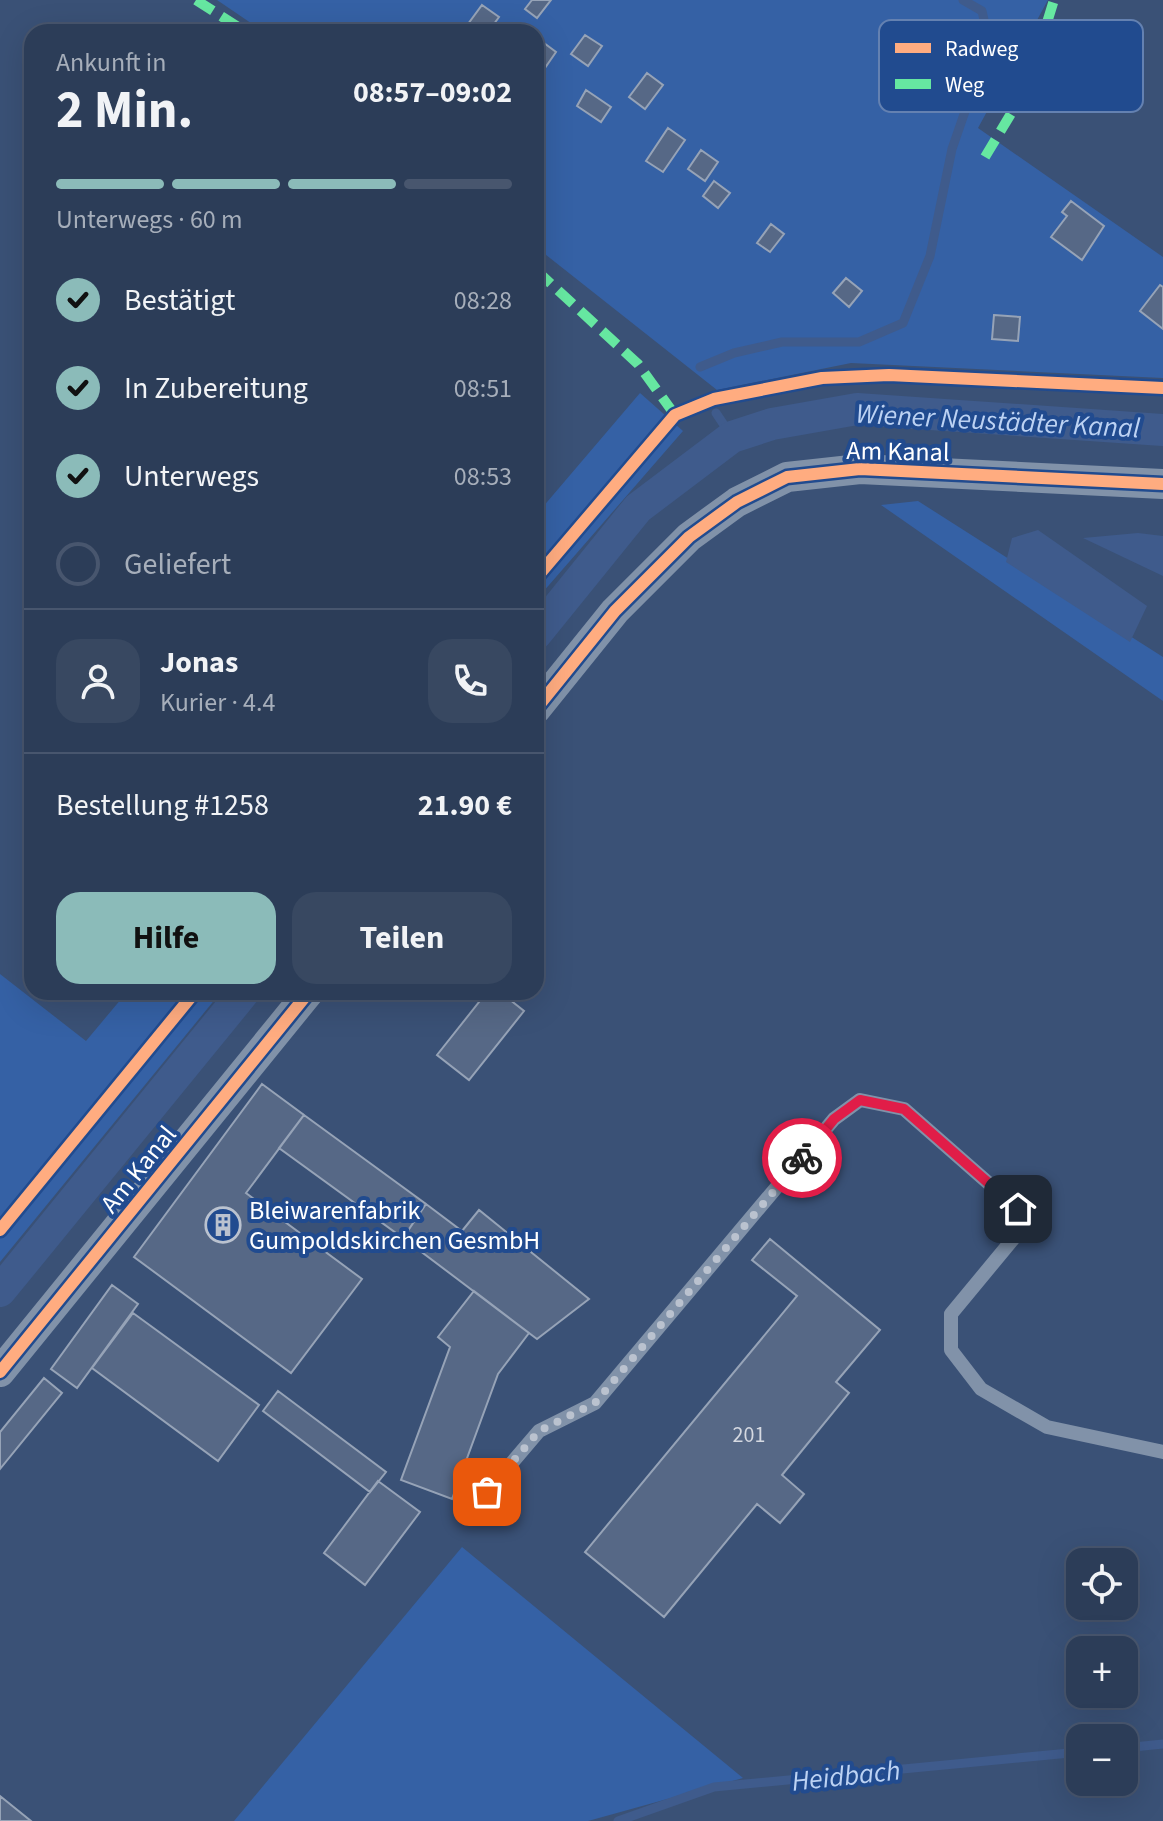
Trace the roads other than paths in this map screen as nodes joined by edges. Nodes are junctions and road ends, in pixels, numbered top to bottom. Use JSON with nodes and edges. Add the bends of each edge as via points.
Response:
{"nodes":[{"id":1,"x":1163,"y":484,"type":"edge"},
{"id":2,"x":544,"y":699,"type":"edge"},
{"id":3,"x":302,"y":1000,"type":"edge"},
{"id":4,"x":0,"y":1372,"type":"edge"},
{"id":5,"x":1163,"y":1452,"type":"edge"},
{"id":6,"x":487,"y":1492,"type":"dead end"}],
"edges":[{"from":1,"to":2,"type":"street","name":"Am Kanal","via":[[860,469],[787,477],[737,502],[689,537],[615,611]]},
{"from":3,"to":4,"type":"street","name":"Am Kanal"},
{"from":5,"to":6,"type":"lane","via":[[1047,1427],[981,1389],[951,1350],[951,1314],[1018,1233],[1018,1209],[904,1109],[860,1100],[834,1119],[595,1403],[539,1431]]}]}
